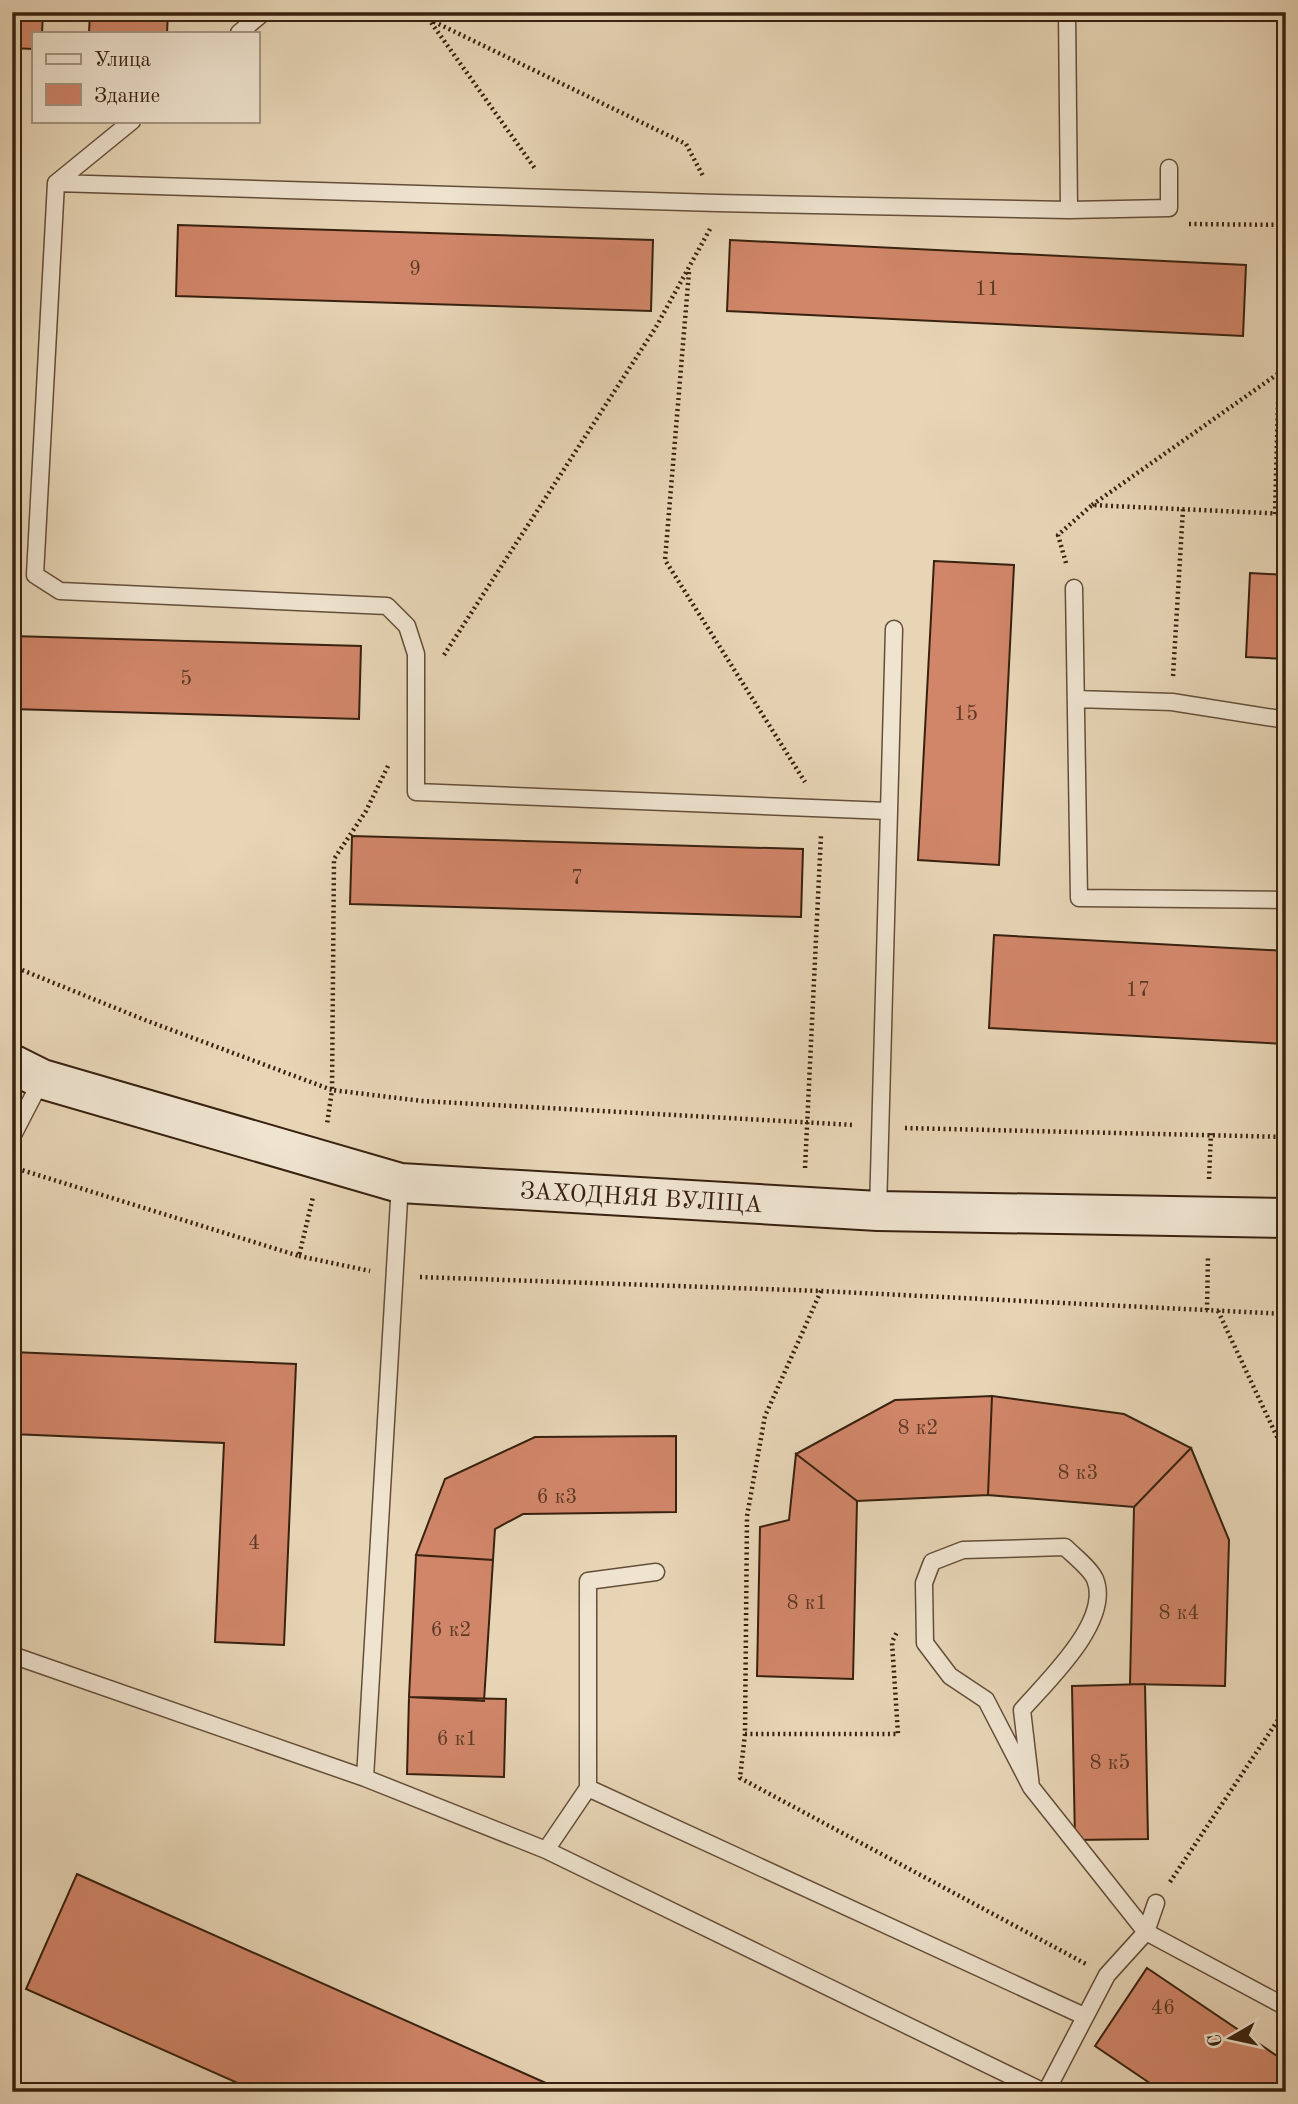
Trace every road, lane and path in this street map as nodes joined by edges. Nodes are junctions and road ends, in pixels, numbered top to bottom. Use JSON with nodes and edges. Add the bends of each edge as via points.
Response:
{"nodes":[{"id":1,"x":264,"y":12,"type":"edge"},
{"id":2,"x":414,"y":12,"type":"edge"},
{"id":3,"x":430,"y":12,"type":"edge"},
{"id":4,"x":1067,"y":12,"type":"edge"},
{"id":5,"x":430,"y":21,"type":"junction"},
{"id":6,"x":240,"y":32,"type":"edge"},
{"id":7,"x":131,"y":122,"type":"edge"},
{"id":8,"x":1170,"y":168,"type":"dead end"},
{"id":9,"x":56,"y":183,"type":"junction"},
{"id":10,"x":556,"y":198,"type":"junction"},
{"id":11,"x":717,"y":203,"type":"junction"},
{"id":12,"x":1069,"y":210,"type":"junction"},
{"id":13,"x":1283,"y":224,"type":"dead end"},
{"id":14,"x":689,"y":271,"type":"junction"},
{"id":15,"x":1279,"y":373,"type":"junction"},
{"id":16,"x":1092,"y":505,"type":"junction"},
{"id":17,"x":1183,"y":509,"type":"junction"},
{"id":18,"x":1275,"y":514,"type":"junction"},
{"id":19,"x":1286,"y":514,"type":"edge"},
{"id":20,"x":1074,"y":588,"type":"joint"},
{"id":21,"x":894,"y":629,"type":"dead end"},
{"id":22,"x":1076,"y":700,"type":"junction"},
{"id":23,"x":1172,"y":702,"type":"junction"},
{"id":24,"x":417,"y":709,"type":"junction"},
{"id":25,"x":1286,"y":720,"type":"edge"},
{"id":26,"x":822,"y":809,"type":"junction"},
{"id":27,"x":888,"y":811,"type":"junction"},
{"id":28,"x":1286,"y":900,"type":"edge"},
{"id":29,"x":27,"y":1071,"type":"edge"},
{"id":30,"x":808,"y":1122,"type":"junction"},
{"id":31,"x":880,"y":1127,"type":"junction"},
{"id":32,"x":12,"y":1137,"type":"edge"},
{"id":33,"x":1286,"y":1137,"type":"edge"},
{"id":34,"x":18,"y":1169,"type":"dead end"},
{"id":35,"x":12,"y":1181,"type":"edge"},
{"id":36,"x":400,"y":1183,"type":"junction"},
{"id":37,"x":803,"y":1207,"type":"junction"},
{"id":38,"x":878,"y":1211,"type":"junction"},
{"id":39,"x":1286,"y":1218,"type":"edge"},
{"id":40,"x":299,"y":1256,"type":"dead end"},
{"id":41,"x":394,"y":1276,"type":"junction"},
{"id":42,"x":821,"y":1291,"type":"junction"},
{"id":43,"x":1218,"y":1311,"type":"junction"},
{"id":44,"x":1286,"y":1314,"type":"edge"},
{"id":45,"x":1286,"y":1456,"type":"edge"},
{"id":46,"x":656,"y":1572,"type":"dead end"},
{"id":47,"x":898,"y":1631,"type":"dead end"},
{"id":48,"x":12,"y":1655,"type":"edge"},
{"id":49,"x":1286,"y":1708,"type":"edge"},
{"id":50,"x":745,"y":1734,"type":"junction"},
{"id":51,"x":365,"y":1778,"type":"junction"},
{"id":52,"x":1031,"y":1787,"type":"junction"},
{"id":53,"x":588,"y":1788,"type":"junction"},
{"id":54,"x":546,"y":1850,"type":"junction"},
{"id":55,"x":1156,"y":1903,"type":"joint"},
{"id":56,"x":1146,"y":1932,"type":"junction"},
{"id":57,"x":1107,"y":1975,"type":"junction"},
{"id":58,"x":1286,"y":2007,"type":"edge"},
{"id":59,"x":1084,"y":2016,"type":"junction"},
{"id":60,"x":1045,"y":2092,"type":"edge"}],
"edges":[{"from":1,"to":6,"type":"lane"},
{"from":2,"to":5,"type":"path"},
{"from":3,"to":5,"type":"path"},
{"from":4,"to":12,"type":"lane"},
{"from":5,"to":10,"type":"path"},
{"from":5,"to":11,"type":"path","via":[[686,144]]},
{"from":7,"to":9,"type":"lane"},
{"from":8,"to":12,"type":"lane","via":[[1169,208]]},
{"from":9,"to":10,"type":"lane"},
{"from":9,"to":24,"type":"lane","via":[[35,575],[60,591],[387,606],[407,626],[416,654]]},
{"from":10,"to":11,"type":"lane"},
{"from":11,"to":12,"type":"lane"},
{"from":11,"to":14,"type":"path","via":[[716,218]]},
{"from":13,"to":15,"type":"path"},
{"from":14,"to":24,"type":"path","via":[[451,640]]},
{"from":14,"to":26,"type":"path","via":[[665,560]]},
{"from":15,"to":16,"type":"path"},
{"from":15,"to":18,"type":"path"},
{"from":16,"to":17,"type":"path"},
{"from":16,"to":20,"type":"path","via":[[1058,535]]},
{"from":17,"to":18,"type":"path"},
{"from":17,"to":23,"type":"path"},
{"from":18,"to":19,"type":"path"},
{"from":20,"to":22,"type":"lane"},
{"from":21,"to":27,"type":"lane"},
{"from":22,"to":23,"type":"lane"},
{"from":22,"to":28,"type":"lane","via":[[1079,898]]},
{"from":23,"to":25,"type":"lane"},
{"from":24,"to":26,"type":"lane","via":[[416,792]]},
{"from":24,"to":30,"type":"path","via":[[366,811],[334,859],[332,1090],[422,1101]]},
{"from":26,"to":27,"type":"lane"},
{"from":26,"to":30,"type":"path"},
{"from":27,"to":31,"type":"lane"},
{"from":29,"to":32,"type":"lane"},
{"from":29,"to":36,"type":"street","name":"ЗАХОДНЯЯ ВУЛІЦА"},
{"from":30,"to":31,"type":"path"},
{"from":30,"to":37,"type":"path"},
{"from":31,"to":33,"type":"path"},
{"from":31,"to":38,"type":"lane"},
{"from":34,"to":35,"type":"path"},
{"from":36,"to":37,"type":"street","name":"ЗАХОДНЯЯ ВУЛІЦА"},
{"from":36,"to":41,"type":"lane"},
{"from":37,"to":38,"type":"street","name":"ЗАХОДНЯЯ ВУЛІЦА"},
{"from":38,"to":39,"type":"street","name":"ЗАХОДНЯЯ ВУЛІЦА"},
{"from":40,"to":41,"type":"path"},
{"from":41,"to":42,"type":"path"},
{"from":41,"to":51,"type":"lane"},
{"from":42,"to":43,"type":"path"},
{"from":42,"to":50,"type":"path","via":[[765,1416],[747,1516]]},
{"from":43,"to":44,"type":"path"},
{"from":43,"to":45,"type":"path"},
{"from":46,"to":53,"type":"lane","via":[[587,1581]]},
{"from":47,"to":50,"type":"path","via":[[892,1642],[898,1734]]},
{"from":48,"to":51,"type":"lane"},
{"from":49,"to":55,"type":"path"},
{"from":50,"to":57,"type":"path","via":[[740,1778]]},
{"from":51,"to":54,"type":"lane"},
{"from":52,"to":52,"type":"lane","via":[[986,1700],[950,1676],[925,1643],[924,1583],[932,1562],[963,1550],[1065,1548],[1095,1579],[1097,1613],[1064,1662],[1021,1710]]},
{"from":52,"to":56,"type":"lane"},
{"from":53,"to":54,"type":"lane"},
{"from":53,"to":59,"type":"lane"},
{"from":54,"to":60,"type":"lane"},
{"from":55,"to":56,"type":"lane"},
{"from":56,"to":57,"type":"lane"},
{"from":56,"to":58,"type":"lane"},
{"from":57,"to":59,"type":"lane"},
{"from":59,"to":60,"type":"lane"}]}
